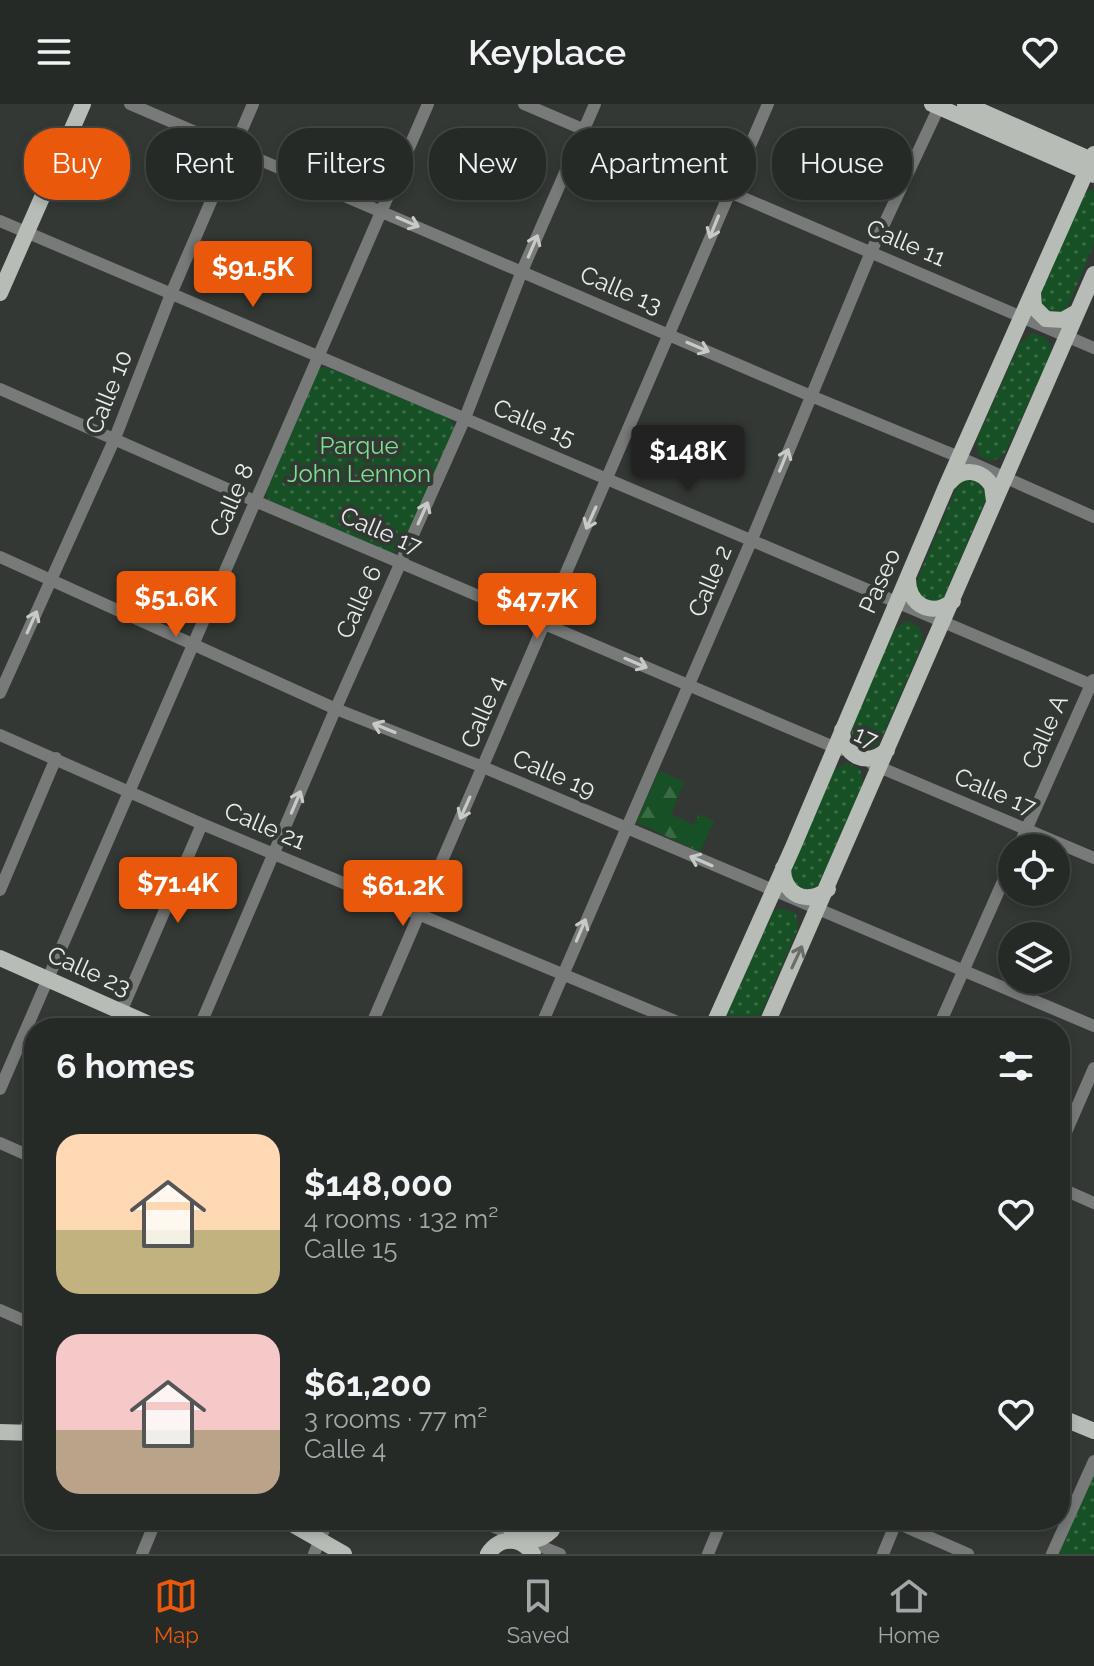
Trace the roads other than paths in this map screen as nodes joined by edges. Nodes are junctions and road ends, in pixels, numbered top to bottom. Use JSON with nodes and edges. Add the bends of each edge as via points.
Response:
{"nodes":[{"id":1,"x":83,"y":104,"type":"edge"},
{"id":2,"x":130,"y":104,"type":"edge"},
{"id":3,"x":253,"y":104,"type":"edge"},
{"id":4,"x":428,"y":104,"type":"edge"},
{"id":5,"x":524,"y":104,"type":"edge"},
{"id":6,"x":595,"y":104,"type":"edge"},
{"id":7,"x":768,"y":104,"type":"edge"},
{"id":8,"x":965,"y":104,"type":"edge"},
{"id":9,"x":935,"y":105,"type":"edge"},
{"id":10,"x":186,"y":128,"type":"edge"},
{"id":11,"x":242,"y":128,"type":"edge"},
{"id":12,"x":581,"y":128,"type":"edge"},
{"id":13,"x":583,"y":128,"type":"edge"},
{"id":14,"x":756,"y":130,"type":"edge"},
{"id":15,"x":262,"y":160,"type":"edge"},
{"id":16,"x":1092,"y":164,"type":"edge"},
{"id":17,"x":562,"y":178,"type":"edge"},
{"id":18,"x":211,"y":200,"type":"edge"},
{"id":19,"x":725,"y":200,"type":"edge"},
{"id":20,"x":747,"y":200,"type":"edge"},
{"id":21,"x":381,"y":210,"type":"junction"},
{"id":22,"x":0,"y":221,"type":"edge"},
{"id":23,"x":26,"y":232,"type":"junction"},
{"id":24,"x":871,"y":252,"type":"junction"},
{"id":25,"x":522,"y":271,"type":"junction"},
{"id":26,"x":1094,"y":274,"type":"edge"},
{"id":27,"x":1033,"y":291,"type":"junction"},
{"id":28,"x":0,"y":293,"type":"edge"},
{"id":29,"x":171,"y":294,"type":"junction"},
{"id":30,"x":1077,"y":312,"type":"junction"},
{"id":31,"x":1022,"y":316,"type":"junction"},
{"id":32,"x":1043,"y":326,"type":"junction"},
{"id":33,"x":1014,"y":333,"type":"junction"},
{"id":34,"x":670,"y":335,"type":"junction"},
{"id":35,"x":1066,"y":336,"type":"junction"},
{"id":36,"x":1094,"y":348,"type":"edge"},
{"id":37,"x":1059,"y":354,"type":"junction"},
{"id":38,"x":319,"y":356,"type":"junction"},
{"id":39,"x":0,"y":389,"type":"edge"},
{"id":40,"x":811,"y":396,"type":"junction"},
{"id":41,"x":465,"y":418,"type":"junction"},
{"id":42,"x":970,"y":433,"type":"junction"},
{"id":43,"x":115,"y":438,"type":"junction"},
{"id":44,"x":959,"y":457,"type":"junction"},
{"id":45,"x":1014,"y":457,"type":"junction"},
{"id":46,"x":981,"y":466,"type":"junction"},
{"id":47,"x":1005,"y":477,"type":"junction"},
{"id":48,"x":608,"y":479,"type":"junction"},
{"id":49,"x":946,"y":487,"type":"junction"},
{"id":50,"x":255,"y":501,"type":"junction"},
{"id":51,"x":994,"y":503,"type":"junction"},
{"id":52,"x":1094,"y":517,"type":"edge"},
{"id":53,"x":752,"y":539,"type":"junction"},
{"id":54,"x":0,"y":557,"type":"edge"},
{"id":55,"x":401,"y":563,"type":"junction"},
{"id":56,"x":51,"y":579,"type":"junction"},
{"id":57,"x":908,"y":579,"type":"junction"},
{"id":58,"x":953,"y":600,"type":"junction"},
{"id":59,"x":894,"y":609,"type":"junction"},
{"id":60,"x":919,"y":611,"type":"junction"},
{"id":61,"x":943,"y":621,"type":"junction"},
{"id":62,"x":544,"y":624,"type":"junction"},
{"id":63,"x":934,"y":640,"type":"junction"},
{"id":64,"x":194,"y":643,"type":"junction"},
{"id":65,"x":1093,"y":682,"type":"edge"},
{"id":66,"x":689,"y":686,"type":"junction"},
{"id":67,"x":0,"y":693,"type":"edge"},
{"id":68,"x":336,"y":709,"type":"junction"},
{"id":69,"x":842,"y":728,"type":"junction"},
{"id":70,"x":0,"y":735,"type":"edge"},
{"id":71,"x":834,"y":747,"type":"junction"},
{"id":72,"x":887,"y":750,"type":"junction"},
{"id":73,"x":857,"y":757,"type":"junction"},
{"id":74,"x":56,"y":758,"type":"junction"},
{"id":75,"x":483,"y":767,"type":"junction"},
{"id":76,"x":879,"y":767,"type":"junction"},
{"id":77,"x":130,"y":791,"type":"junction"},
{"id":78,"x":202,"y":824,"type":"junction"},
{"id":79,"x":626,"y":829,"type":"junction"},
{"id":80,"x":1026,"y":829,"type":"junction"},
{"id":81,"x":1024,"y":834,"type":"edge"},
{"id":82,"x":274,"y":854,"type":"junction"},
{"id":83,"x":1094,"y":858,"type":"edge"},
{"id":84,"x":783,"y":868,"type":"junction"},
{"id":85,"x":828,"y":889,"type":"junction"},
{"id":86,"x":0,"y":890,"type":"edge"},
{"id":87,"x":773,"y":892,"type":"junction"},
{"id":88,"x":998,"y":892,"type":"edge"},
{"id":89,"x":795,"y":901,"type":"junction"},
{"id":90,"x":765,"y":909,"type":"junction"},
{"id":91,"x":818,"y":911,"type":"junction"},
{"id":92,"x":418,"y":914,"type":"junction"},
{"id":93,"x":810,"y":929,"type":"junction"},
{"id":94,"x":0,"y":958,"type":"edge"},
{"id":95,"x":963,"y":970,"type":"junction"},
{"id":96,"x":562,"y":975,"type":"junction"},
{"id":97,"x":47,"y":979,"type":"junction"},
{"id":98,"x":121,"y":1012,"type":"junction"},
{"id":99,"x":30,"y":1018,"type":"edge"},
{"id":100,"x":135,"y":1018,"type":"edge"},
{"id":101,"x":203,"y":1018,"type":"edge"},
{"id":102,"x":374,"y":1018,"type":"edge"},
{"id":103,"x":544,"y":1018,"type":"edge"},
{"id":104,"x":667,"y":1018,"type":"edge"},
{"id":105,"x":717,"y":1018,"type":"edge"},
{"id":106,"x":770,"y":1018,"type":"edge"},
{"id":107,"x":942,"y":1018,"type":"edge"},
{"id":108,"x":1094,"y":1026,"type":"edge"},
{"id":109,"x":24,"y":1033,"type":"edge"},
{"id":110,"x":1094,"y":1068,"type":"edge"},
{"id":111,"x":0,"y":1089,"type":"edge"},
{"id":112,"x":1070,"y":1123,"type":"edge"},
{"id":113,"x":0,"y":1143,"type":"edge"},
{"id":114,"x":24,"y":1154,"type":"edge"},
{"id":115,"x":1070,"y":1192,"type":"edge"},
{"id":116,"x":1094,"y":1203,"type":"edge"},
{"id":117,"x":0,"y":1310,"type":"edge"},
{"id":118,"x":24,"y":1321,"type":"edge"},
{"id":119,"x":1070,"y":1421,"type":"edge"},
{"id":120,"x":1094,"y":1431,"type":"edge"},
{"id":121,"x":0,"y":1432,"type":"edge"},
{"id":122,"x":24,"y":1433,"type":"edge"},
{"id":123,"x":1094,"y":1461,"type":"edge"},
{"id":124,"x":1070,"y":1514,"type":"edge"},
{"id":125,"x":152,"y":1530,"type":"edge"},
{"id":126,"x":297,"y":1530,"type":"edge"},
{"id":127,"x":499,"y":1530,"type":"edge"},
{"id":128,"x":510,"y":1530,"type":"edge"},
{"id":129,"x":549,"y":1530,"type":"edge"},
{"id":130,"x":552,"y":1530,"type":"edge"},
{"id":131,"x":718,"y":1530,"type":"edge"},
{"id":132,"x":892,"y":1530,"type":"edge"},
{"id":133,"x":915,"y":1530,"type":"edge"},
{"id":134,"x":1063,"y":1530,"type":"edge"},
{"id":135,"x":522,"y":1539,"type":"junction"},
{"id":136,"x":317,"y":1547,"type":"edge"},
{"id":137,"x":545,"y":1552,"type":"edge"},
{"id":138,"x":142,"y":1554,"type":"edge"},
{"id":139,"x":344,"y":1554,"type":"edge"},
{"id":140,"x":488,"y":1554,"type":"edge"},
{"id":141,"x":708,"y":1554,"type":"edge"},
{"id":142,"x":883,"y":1554,"type":"edge"},
{"id":143,"x":968,"y":1554,"type":"edge"},
{"id":144,"x":1052,"y":1554,"type":"edge"}],
"edges":[{"from":1,"to":23,"type":"main road"},
{"from":2,"to":10,"type":"street","name":"Calle 13"},
{"from":3,"to":11,"type":"street","name":"Calle 10"},
{"from":4,"to":21,"type":"street","name":"Calle 8"},
{"from":5,"to":12,"type":"street","name":"Calle 11"},
{"from":6,"to":13,"type":"street","name":"Calle 6"},
{"from":7,"to":14,"type":"street","name":"Calle 4"},
{"from":8,"to":16,"type":"main road"},
{"from":9,"to":16,"type":"main road"},
{"from":9,"to":24,"type":"street","name":"Calle 2"},
{"from":15,"to":21,"type":"street","name":"Calle 13"},
{"from":16,"to":27,"type":"main road","name":"Paseo"},
{"from":25,"to":17,"type":"street","name":"Calle 6","one_way":true},
{"from":18,"to":29,"type":"street","name":"Calle 10"},
{"from":19,"to":34,"type":"street","name":"Calle 4","one_way":true},
{"from":20,"to":24,"type":"street","name":"Calle 11"},
{"from":21,"to":25,"type":"street","name":"Calle 13","one_way":true},
{"from":21,"to":38,"type":"street","name":"Calle 8"},
{"from":22,"to":23,"type":"street","name":"Calle 15"},
{"from":23,"to":28,"type":"main road"},
{"from":23,"to":29,"type":"street","name":"Calle 15"},
{"from":24,"to":31,"type":"street","name":"Calle 11"},
{"from":24,"to":40,"type":"street","name":"Calle 2"},
{"from":25,"to":34,"type":"street","name":"Calle 13"},
{"from":25,"to":41,"type":"street","name":"Calle 6"},
{"from":26,"to":30,"type":"main road"},
{"from":27,"to":30,"type":"main road","via":[[1034,307],[1046,319],[1063,320]]},
{"from":27,"to":31,"type":"main road","name":"Paseo"},
{"from":29,"to":38,"type":"street","name":"Calle 15"},
{"from":29,"to":43,"type":"street","name":"Calle 10"},
{"from":30,"to":35,"type":"main road"},
{"from":31,"to":32,"type":"street","name":"Calle 11"},
{"from":31,"to":33,"type":"main road","name":"Paseo"},
{"from":32,"to":33,"type":"main road","via":[[1027,324]]},
{"from":32,"to":35,"type":"street","name":"Calle 11"},
{"from":32,"to":37,"type":"main road","via":[[1056,338]]},
{"from":33,"to":42,"type":"main road","name":"Paseo"},
{"from":34,"to":40,"type":"street","name":"Calle 13","one_way":true},
{"from":34,"to":48,"type":"street","name":"Calle 4"},
{"from":35,"to":36,"type":"street","name":"Calle 11"},
{"from":35,"to":37,"type":"main road"},
{"from":37,"to":45,"type":"main road"},
{"from":38,"to":41,"type":"street","name":"Calle 15"},
{"from":38,"to":50,"type":"street","name":"Calle 8"},
{"from":39,"to":43,"type":"street","name":"Calle 17"},
{"from":40,"to":44,"type":"street","name":"Calle 13"},
{"from":53,"to":40,"type":"street","name":"Calle 2","one_way":true},
{"from":41,"to":48,"type":"street","name":"Calle 15"},
{"from":55,"to":41,"type":"street","name":"Calle 6","one_way":true},
{"from":42,"to":44,"type":"main road","name":"Paseo"},
{"from":42,"to":46,"type":"main road","via":[[968,450]]},
{"from":43,"to":50,"type":"street","name":"Calle 17"},
{"from":43,"to":56,"type":"street","name":"Calle 10"},
{"from":44,"to":46,"type":"street","name":"Calle 13"},
{"from":44,"to":49,"type":"main road","name":"Paseo"},
{"from":45,"to":46,"type":"main road","via":[[1001,467]]},
{"from":45,"to":47,"type":"main road"},
{"from":46,"to":47,"type":"street","name":"Calle 13"},
{"from":47,"to":51,"type":"main road"},
{"from":47,"to":52,"type":"street","name":"Calle 13"},
{"from":48,"to":53,"type":"street","name":"Calle 15"},
{"from":48,"to":62,"type":"street","name":"Calle 4","one_way":true},
{"from":49,"to":51,"type":"main road","via":[[957,474],[978,473],[992,486]]},
{"from":49,"to":57,"type":"main road","name":"Paseo"},
{"from":50,"to":55,"type":"street","name":"Calle 17"},
{"from":50,"to":64,"type":"street","name":"Calle 8"},
{"from":51,"to":58,"type":"main road"},
{"from":53,"to":59,"type":"street","name":"Calle 15"},
{"from":53,"to":66,"type":"street","name":"Calle 2"},
{"from":54,"to":56,"type":"street","name":"Calle 19"},
{"from":55,"to":62,"type":"street","name":"Calle 17"},
{"from":55,"to":68,"type":"street","name":"Calle 6"},
{"from":56,"to":64,"type":"street","name":"Calle 19"},
{"from":67,"to":56,"type":"street","name":"Calle 10","one_way":true},
{"from":57,"to":58,"type":"main road","via":[[911,596],[921,607],[939,609]]},
{"from":57,"to":59,"type":"main road","name":"Paseo"},
{"from":58,"to":61,"type":"main road"},
{"from":59,"to":60,"type":"main road"},
{"from":59,"to":69,"type":"main road","name":"Paseo"},
{"from":60,"to":61,"type":"street"},
{"from":60,"to":63,"type":"main road","via":[[932,624]]},
{"from":61,"to":63,"type":"main road"},
{"from":61,"to":65,"type":"street"},
{"from":62,"to":66,"type":"street","name":"Calle 17","one_way":true},
{"from":62,"to":75,"type":"street","name":"Calle 4"},
{"from":63,"to":72,"type":"main road"},
{"from":64,"to":68,"type":"street","name":"Calle 19"},
{"from":64,"to":77,"type":"street","name":"Calle 8"},
{"from":65,"to":80,"type":"street","name":"Calle A"},
{"from":66,"to":71,"type":"street","name":"Calle 17"},
{"from":66,"to":79,"type":"street","name":"Calle 2"},
{"from":75,"to":68,"type":"street","name":"Calle 19","one_way":true},
{"from":82,"to":68,"type":"street","name":"Calle 6","one_way":true},
{"from":69,"to":71,"type":"main road","name":"Paseo"},
{"from":69,"to":73,"type":"main road","via":[[845,746]]},
{"from":70,"to":74,"type":"street","name":"Calle 21"},
{"from":71,"to":73,"type":"street","name":"17"},
{"from":71,"to":84,"type":"main road","name":"Paseo"},
{"from":72,"to":73,"type":"main road","via":[[873,759]]},
{"from":72,"to":76,"type":"main road"},
{"from":73,"to":76,"type":"street","name":"17"},
{"from":74,"to":77,"type":"street","name":"Calle 21"},
{"from":74,"to":86,"type":"street"},
{"from":75,"to":79,"type":"street","name":"Calle 19"},
{"from":75,"to":92,"type":"street","name":"Calle 4","one_way":true},
{"from":76,"to":80,"type":"street","name":"Calle 17"},
{"from":76,"to":85,"type":"main road"},
{"from":77,"to":78,"type":"street","name":"Calle 21"},
{"from":77,"to":97,"type":"street","name":"Calle 8"},
{"from":78,"to":82,"type":"street","name":"Calle 21"},
{"from":78,"to":98,"type":"street"},
{"from":87,"to":79,"type":"street","name":"Calle 19","one_way":true},
{"from":96,"to":79,"type":"street","name":"Calle 2","one_way":true},
{"from":80,"to":81,"type":"street","name":"Calle A"},
{"from":80,"to":83,"type":"street","name":"Calle 17"},
{"from":82,"to":92,"type":"street","name":"Calle 21"},
{"from":82,"to":101,"type":"street","name":"Calle 6"},
{"from":84,"to":85,"type":"main road","via":[[790,892],[798,896],[814,898]]},
{"from":84,"to":87,"type":"main road","name":"Paseo"},
{"from":85,"to":91,"type":"main road"},
{"from":87,"to":89,"type":"street","name":"Calle 19"},
{"from":87,"to":90,"type":"main road","name":"Paseo"},
{"from":88,"to":95,"type":"street"},
{"from":89,"to":90,"type":"main road","via":[[778,900]]},
{"from":89,"to":91,"type":"street","name":"Calle 19"},
{"from":89,"to":93,"type":"main road","via":[[807,912]]},
{"from":90,"to":105,"type":"main road","name":"Paseo"},
{"from":91,"to":93,"type":"main road"},
{"from":91,"to":95,"type":"street","name":"Calle 19"},
{"from":92,"to":96,"type":"street","name":"Calle 21"},
{"from":92,"to":102,"type":"street","name":"Calle 4"},
{"from":106,"to":93,"type":"main road","one_way":true},
{"from":94,"to":97,"type":"main road","name":"Calle 23"},
{"from":95,"to":107,"type":"street"},
{"from":95,"to":108,"type":"street","name":"Calle 19"},
{"from":96,"to":103,"type":"street","name":"Calle 2"},
{"from":96,"to":104,"type":"street","name":"Calle 21"},
{"from":97,"to":98,"type":"main road","name":"Calle 23"},
{"from":97,"to":99,"type":"street","name":"Calle 8"},
{"from":98,"to":100,"type":"main road","name":"Calle 23"},
{"from":109,"to":111,"type":"street","name":"Calle 8"},
{"from":110,"to":112,"type":"street"},
{"from":113,"to":114,"type":"street"},
{"from":115,"to":116,"type":"street"},
{"from":117,"to":118,"type":"street"},
{"from":119,"to":120,"type":"main road"},
{"from":121,"to":122,"type":"main road"},
{"from":123,"to":124,"type":"street"},
{"from":125,"to":138,"type":"street"},
{"from":126,"to":136,"type":"main road"},
{"from":127,"to":140,"type":"main road"},
{"from":128,"to":135,"type":"main road"},
{"from":129,"to":135,"type":"main road","via":[[539,1540]]},
{"from":130,"to":137,"type":"main road"},
{"from":131,"to":141,"type":"street"},
{"from":132,"to":142,"type":"street"},
{"from":133,"to":143,"type":"street"},
{"from":134,"to":144,"type":"street"},
{"from":135,"to":137,"type":"street"},
{"from":136,"to":139,"type":"main road"},
{"from":137,"to":140,"type":"main road","via":[[513,1540],[499,1543]]}]}
